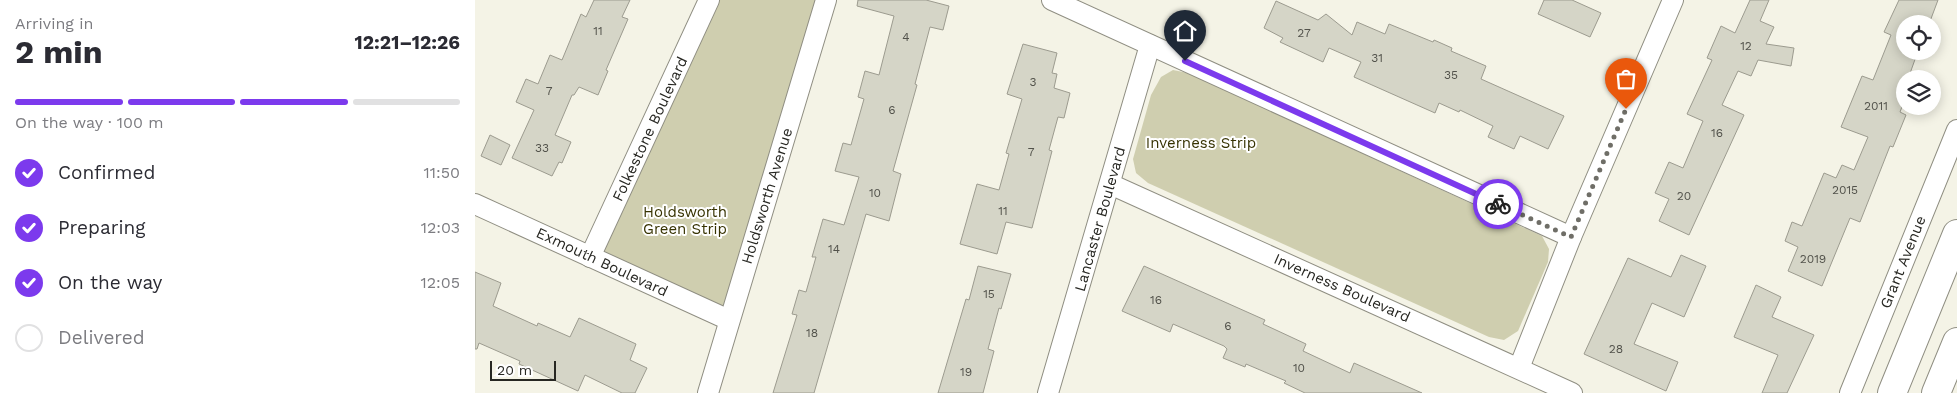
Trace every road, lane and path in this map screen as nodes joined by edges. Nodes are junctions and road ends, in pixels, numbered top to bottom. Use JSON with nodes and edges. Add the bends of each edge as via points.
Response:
{"nodes":[{"id":1,"x":709,"y":0,"type":"edge"},
{"id":2,"x":826,"y":0,"type":"edge"},
{"id":3,"x":1052,"y":0,"type":"edge"},
{"id":4,"x":1673,"y":0,"type":"edge"},
{"id":5,"x":1151,"y":45,"type":"junction"},
{"id":6,"x":1957,"y":130,"type":"edge"},
{"id":7,"x":1110,"y":184,"type":"junction"},
{"id":8,"x":475,"y":204,"type":"edge"},
{"id":9,"x":1957,"y":234,"type":"edge"},
{"id":10,"x":1571,"y":237,"type":"junction"},
{"id":11,"x":590,"y":257,"type":"junction"},
{"id":12,"x":729,"y":320,"type":"junction"},
{"id":13,"x":1957,"y":342,"type":"edge"},
{"id":14,"x":1519,"y":368,"type":"junction"},
{"id":15,"x":708,"y":393,"type":"edge"},
{"id":16,"x":1048,"y":393,"type":"edge"},
{"id":17,"x":1572,"y":393,"type":"edge"},
{"id":18,"x":1850,"y":393,"type":"edge"},
{"id":19,"x":1891,"y":393,"type":"edge"},
{"id":20,"x":1936,"y":393,"type":"edge"}],
"edges":[{"from":1,"to":11,"type":"street","name":"Folkestone Boulevard"},
{"from":2,"to":12,"type":"street","name":"Holdsworth Avenue"},
{"from":3,"to":5,"type":"street"},
{"from":4,"to":10,"type":"street"},
{"from":5,"to":7,"type":"street","name":"Lancaster Boulevard"},
{"from":5,"to":10,"type":"street"},
{"from":6,"to":18,"type":"street","name":"Grant Avenue"},
{"from":7,"to":14,"type":"street","name":"Inverness Boulevard"},
{"from":7,"to":16,"type":"street","name":"Lancaster Boulevard"},
{"from":8,"to":11,"type":"street","name":"Exmouth Boulevard"},
{"from":9,"to":19,"type":"main road"},
{"from":10,"to":14,"type":"street"},
{"from":11,"to":12,"type":"street","name":"Exmouth Boulevard"},
{"from":12,"to":15,"type":"street","name":"Holdsworth Avenue"},
{"from":13,"to":20,"type":"main road"},
{"from":14,"to":17,"type":"street","name":"Inverness Boulevard"}]}
